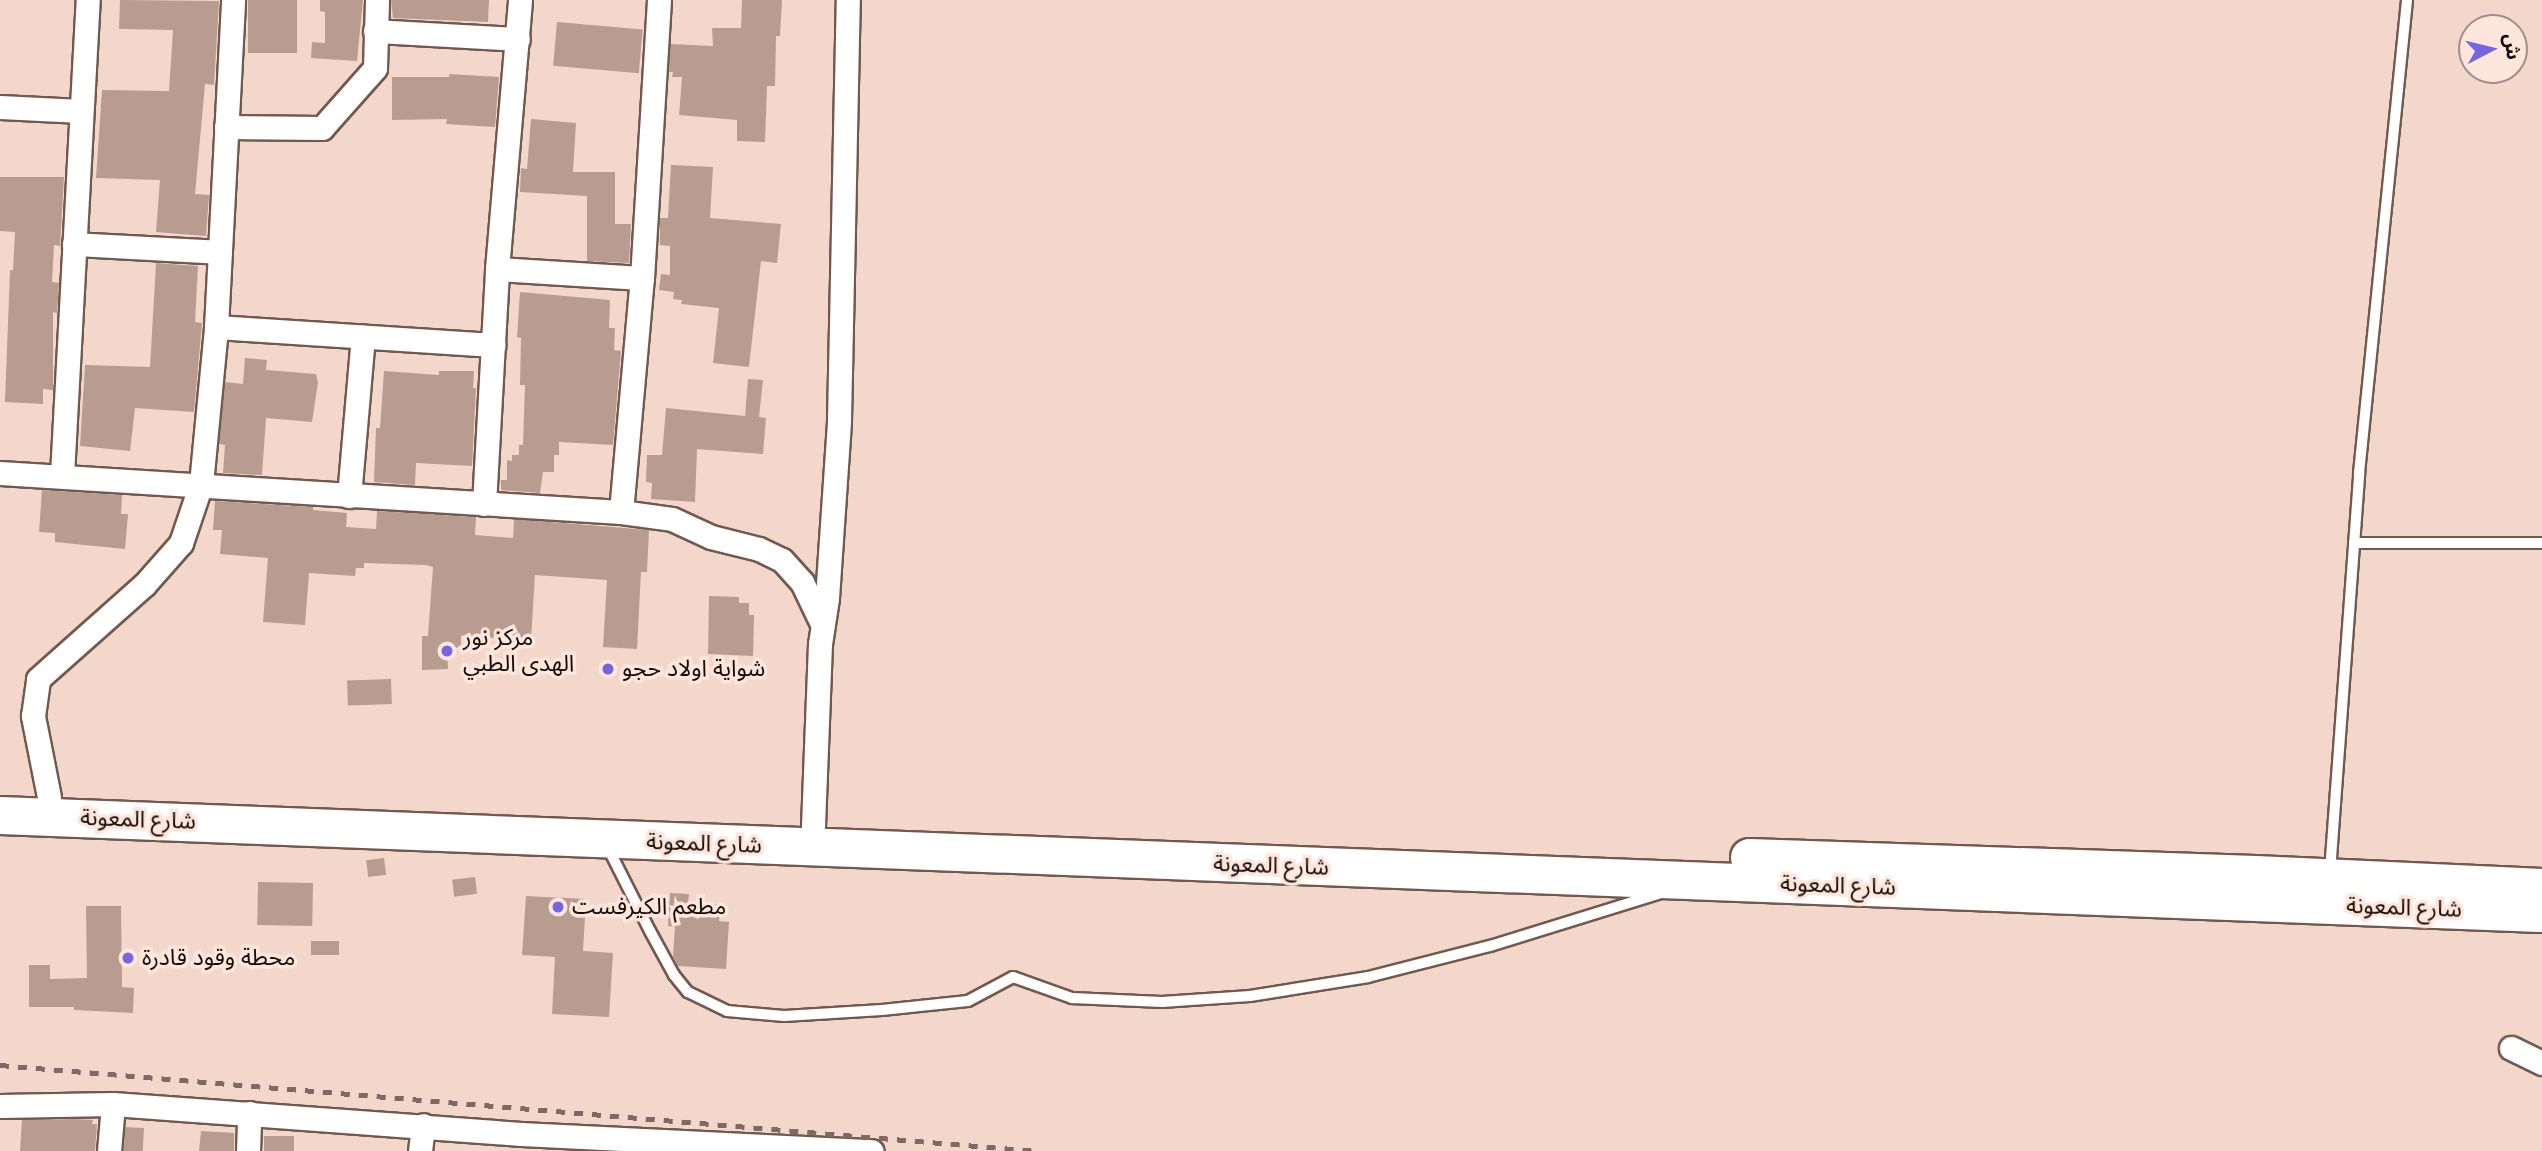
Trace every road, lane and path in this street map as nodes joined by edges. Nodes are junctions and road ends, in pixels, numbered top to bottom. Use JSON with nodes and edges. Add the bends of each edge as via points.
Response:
{"nodes":[{"id":1,"x":88,"y":0,"type":"edge"},
{"id":2,"x":233,"y":0,"type":"edge"},
{"id":3,"x":377,"y":0,"type":"edge"},
{"id":4,"x":520,"y":0,"type":"edge"},
{"id":5,"x":659,"y":0,"type":"edge"},
{"id":6,"x":848,"y":0,"type":"edge"},
{"id":7,"x":2407,"y":0,"type":"edge"},
{"id":8,"x":375,"y":31,"type":"junction"},
{"id":9,"x":518,"y":39,"type":"junction"},
{"id":10,"x":0,"y":107,"type":"edge"},
{"id":11,"x":81,"y":111,"type":"junction"},
{"id":12,"x":226,"y":127,"type":"junction"},
{"id":13,"x":74,"y":244,"type":"junction"},
{"id":14,"x":220,"y":252,"type":"junction"},
{"id":15,"x":498,"y":269,"type":"junction"},
{"id":16,"x":642,"y":278,"type":"junction"},
{"id":17,"x":216,"y":327,"type":"junction"},
{"id":18,"x":363,"y":337,"type":"junction"},
{"id":19,"x":493,"y":345,"type":"junction"},
{"id":20,"x":0,"y":473,"type":"edge"},
{"id":21,"x":62,"y":475,"type":"junction"},
{"id":22,"x":201,"y":484,"type":"junction"},
{"id":23,"x":349,"y":496,"type":"junction"},
{"id":24,"x":484,"y":504,"type":"junction"},
{"id":25,"x":621,"y":512,"type":"junction"},
{"id":26,"x":2542,"y":542,"type":"edge"},
{"id":27,"x":2354,"y":543,"type":"junction"},
{"id":28,"x":822,"y":624,"type":"junction"},
{"id":29,"x":0,"y":795,"type":"edge"},
{"id":30,"x":49,"y":797,"type":"junction"},
{"id":31,"x":0,"y":815,"type":"edge"},
{"id":32,"x":813,"y":826,"type":"junction"},
{"id":33,"x":604,"y":840,"type":"junction"},
{"id":34,"x":2329,"y":877,"type":"junction"},
{"id":35,"x":1704,"y":881,"type":"junction"},
{"id":36,"x":2542,"y":887,"type":"edge"},
{"id":37,"x":2542,"y":913,"type":"edge"},
{"id":38,"x":2511,"y":1048,"type":"dead end"},
{"id":39,"x":2542,"y":1063,"type":"edge"},
{"id":40,"x":113,"y":1104,"type":"junction"},
{"id":41,"x":0,"y":1106,"type":"edge"},
{"id":42,"x":249,"y":1113,"type":"junction"},
{"id":43,"x":423,"y":1125,"type":"junction"},
{"id":44,"x":520,"y":1142,"type":"edge"},
{"id":45,"x":703,"y":1146,"type":"edge"},
{"id":46,"x":109,"y":1151,"type":"edge"},
{"id":47,"x":248,"y":1151,"type":"edge"},
{"id":48,"x":420,"y":1151,"type":"edge"},
{"id":49,"x":872,"y":1151,"type":"edge"}],
"edges":[{"from":1,"to":11,"type":"street"},
{"from":2,"to":12,"type":"street"},
{"from":3,"to":8,"type":"street"},
{"from":4,"to":9,"type":"street"},
{"from":5,"to":16,"type":"street"},
{"from":6,"to":28,"type":"street","via":[[839,419]]},
{"from":7,"to":27,"type":"lane"},
{"from":8,"to":9,"type":"street"},
{"from":8,"to":12,"type":"street","via":[[375,68],[322,128]]},
{"from":9,"to":15,"type":"street"},
{"from":10,"to":11,"type":"street"},
{"from":11,"to":13,"type":"street"},
{"from":12,"to":14,"type":"street"},
{"from":13,"to":14,"type":"street"},
{"from":13,"to":21,"type":"street"},
{"from":14,"to":17,"type":"street"},
{"from":15,"to":16,"type":"street"},
{"from":15,"to":19,"type":"street"},
{"from":16,"to":25,"type":"street"},
{"from":17,"to":18,"type":"street"},
{"from":17,"to":22,"type":"street"},
{"from":18,"to":19,"type":"street"},
{"from":18,"to":23,"type":"street"},
{"from":19,"to":24,"type":"street"},
{"from":20,"to":21,"type":"street"},
{"from":21,"to":22,"type":"street"},
{"from":22,"to":23,"type":"street"},
{"from":22,"to":30,"type":"street","via":[[181,543],[144,585],[38,679],[33,716]]},
{"from":23,"to":24,"type":"street"},
{"from":24,"to":25,"type":"street"},
{"from":25,"to":28,"type":"street","via":[[672,519],[711,537],[772,554],[802,582]]},
{"from":26,"to":27,"type":"lane"},
{"from":27,"to":34,"type":"lane"},
{"from":28,"to":32,"type":"street"},
{"from":29,"to":30,"type":"highway","name":"شارع المعونة"},
{"from":30,"to":32,"type":"highway","name":"شارع المعونة"},
{"from":31,"to":33,"type":"highway","name":"شارع المعونة"},
{"from":32,"to":34,"type":"highway","name":"شارع المعونة"},
{"from":33,"to":35,"type":"highway","name":"شارع المعونة"},
{"from":33,"to":35,"type":"lane","via":[[662,953],[688,992],[727,1011],[784,1016],[968,1000],[1013,976],[1072,998],[1163,1003],[1250,996],[1368,977]]},
{"from":34,"to":36,"type":"highway","name":"شارع المعونة"},
{"from":35,"to":37,"type":"highway","name":"شارع المعونة"},
{"from":38,"to":39,"type":"street"},
{"from":40,"to":41,"type":"street"},
{"from":40,"to":42,"type":"street"},
{"from":40,"to":46,"type":"street"},
{"from":42,"to":43,"type":"street"},
{"from":42,"to":47,"type":"street"},
{"from":43,"to":44,"type":"street"},
{"from":43,"to":48,"type":"street"},
{"from":44,"to":45,"type":"street"},
{"from":45,"to":49,"type":"street"}]}
